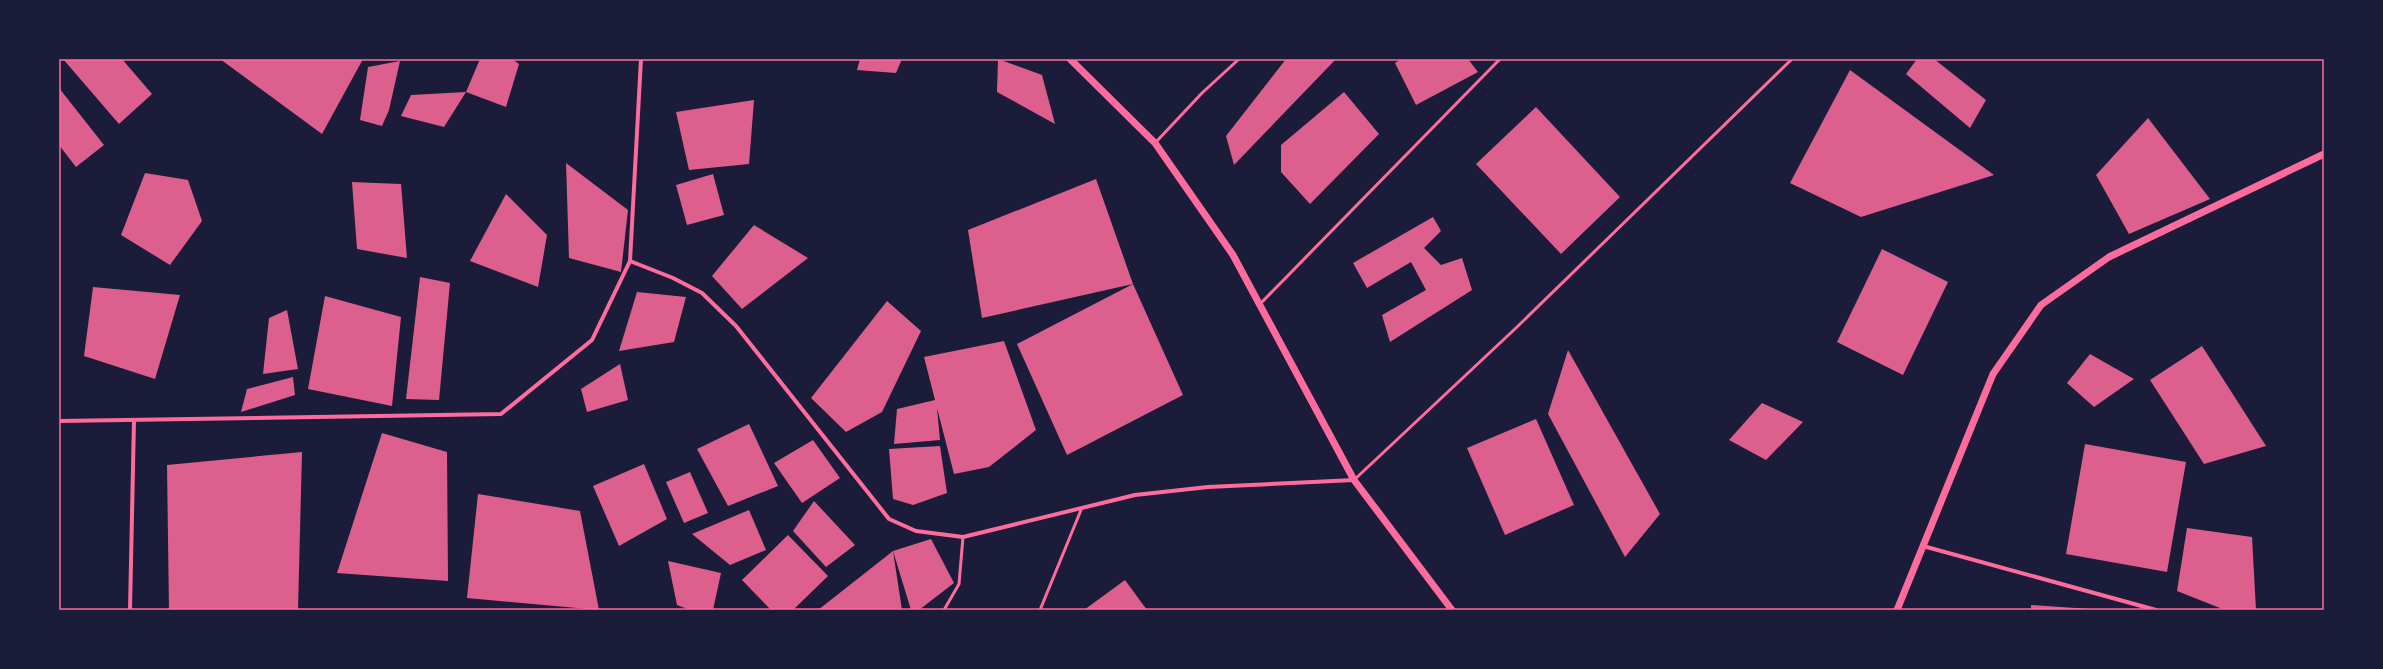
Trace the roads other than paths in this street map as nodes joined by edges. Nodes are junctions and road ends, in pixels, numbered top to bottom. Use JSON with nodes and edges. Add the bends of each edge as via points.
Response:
{"nodes":[{"id":1,"x":641,"y":59,"type":"edge"},
{"id":2,"x":1070,"y":59,"type":"edge"},
{"id":3,"x":1239,"y":59,"type":"edge"},
{"id":4,"x":1500,"y":59,"type":"edge"},
{"id":5,"x":1792,"y":59,"type":"edge"},
{"id":6,"x":1154,"y":143,"type":"junction"},
{"id":7,"x":2324,"y":154,"type":"edge"},
{"id":8,"x":630,"y":261,"type":"junction"},
{"id":9,"x":1260,"y":304,"type":"junction"},
{"id":10,"x":134,"y":420,"type":"junction"},
{"id":11,"x":59,"y":421,"type":"edge"},
{"id":12,"x":1354,"y":480,"type":"junction"},
{"id":13,"x":1081,"y":510,"type":"junction"},
{"id":14,"x":963,"y":537,"type":"junction"},
{"id":15,"x":1922,"y":546,"type":"junction"},
{"id":16,"x":130,"y":610,"type":"edge"},
{"id":17,"x":944,"y":610,"type":"edge"},
{"id":18,"x":1040,"y":610,"type":"edge"},
{"id":19,"x":1452,"y":610,"type":"edge"},
{"id":20,"x":1898,"y":610,"type":"edge"},
{"id":21,"x":2156,"y":610,"type":"edge"}],
"edges":[{"from":1,"to":8,"type":"street"},
{"from":2,"to":6,"type":"street"},
{"from":3,"to":6,"type":"lane"},
{"from":4,"to":9,"type":"lane"},
{"from":5,"to":12,"type":"lane","via":[[1517,327]]},
{"from":6,"to":9,"type":"street","via":[[1233,255]]},
{"from":7,"to":15,"type":"street","via":[[2109,257],[2041,305],[1993,374]]},
{"from":8,"to":10,"type":"street","via":[[592,340],[501,414]]},
{"from":8,"to":14,"type":"street","via":[[702,293],[730,320],[889,519],[916,531]]},
{"from":9,"to":12,"type":"street"},
{"from":10,"to":11,"type":"street"},
{"from":10,"to":16,"type":"street"},
{"from":12,"to":13,"type":"street","via":[[1200,488],[1135,495]]},
{"from":12,"to":19,"type":"street"},
{"from":13,"to":14,"type":"street"},
{"from":13,"to":18,"type":"lane"},
{"from":14,"to":17,"type":"lane","via":[[959,584]]},
{"from":15,"to":20,"type":"street"},
{"from":15,"to":21,"type":"street"}]}
